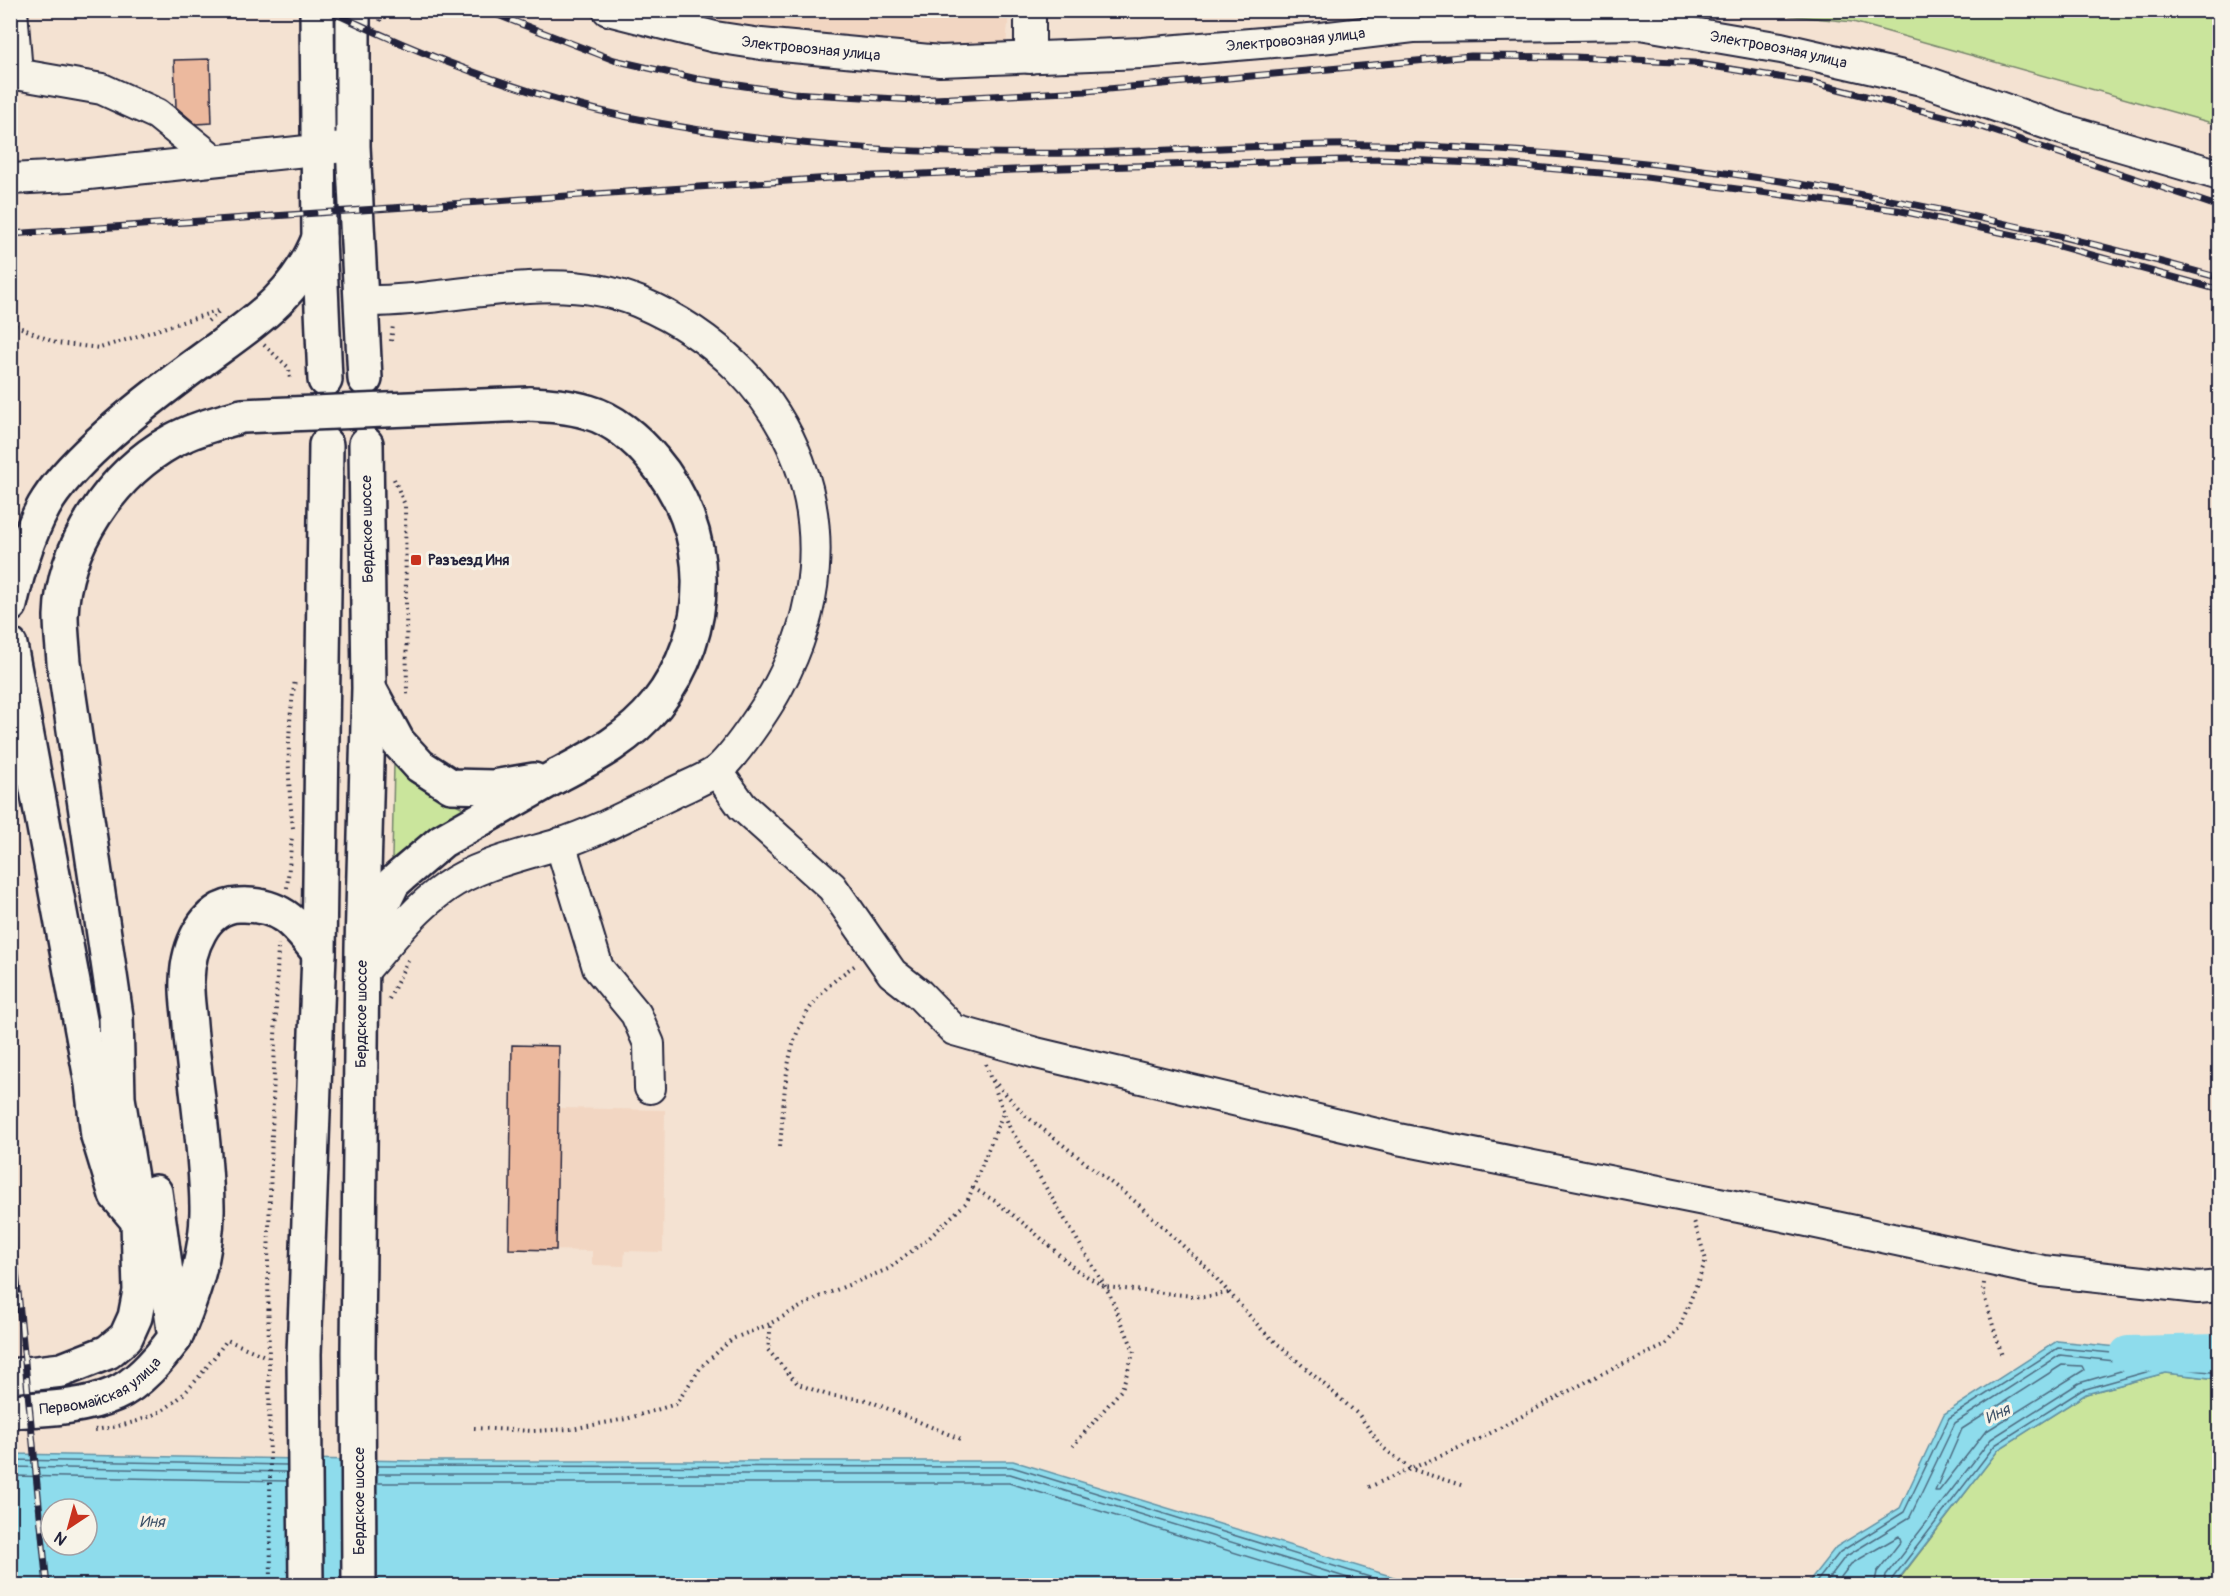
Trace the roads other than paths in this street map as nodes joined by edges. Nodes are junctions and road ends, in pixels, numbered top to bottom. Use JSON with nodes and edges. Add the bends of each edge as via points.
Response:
{"nodes":[{"id":1,"x":12,"y":10,"type":"edge"},
{"id":2,"x":317,"y":10,"type":"edge"},
{"id":3,"x":353,"y":10,"type":"edge"},
{"id":4,"x":608,"y":10,"type":"edge"},
{"id":5,"x":1030,"y":10,"type":"edge"},
{"id":6,"x":663,"y":17,"type":"edge"},
{"id":7,"x":1645,"y":17,"type":"edge"},
{"id":8,"x":1030,"y":58,"type":"junction"},
{"id":9,"x":14,"y":73,"type":"edge"},
{"id":10,"x":353,"y":146,"type":"junction"},
{"id":11,"x":318,"y":150,"type":"junction"},
{"id":12,"x":214,"y":160,"type":"junction"},
{"id":13,"x":2220,"y":176,"type":"edge"},
{"id":14,"x":10,"y":179,"type":"edge"},
{"id":15,"x":319,"y":238,"type":"junction"},
{"id":16,"x":362,"y":301,"type":"junction"},
{"id":17,"x":365,"y":379,"type":"dead end"},
{"id":18,"x":326,"y":380,"type":"dead end"},
{"id":19,"x":366,"y":444,"type":"dead end"},
{"id":20,"x":326,"y":445,"type":"dead end"},
{"id":21,"x":10,"y":605,"type":"edge"},
{"id":22,"x":10,"y":645,"type":"edge"},
{"id":23,"x":369,"y":688,"type":"junction"},
{"id":24,"x":717,"y":771,"type":"junction"},
{"id":25,"x":557,"y":776,"type":"junction"},
{"id":26,"x":560,"y":843,"type":"junction"},
{"id":27,"x":320,"y":954,"type":"junction"},
{"id":28,"x":362,"y":960,"type":"junction"},
{"id":29,"x":116,"y":1016,"type":"junction"},
{"id":30,"x":92,"y":1084,"type":"junction"},
{"id":31,"x":650,"y":1088,"type":"dead end"},
{"id":32,"x":138,"y":1221,"type":"junction"},
{"id":33,"x":2220,"y":1286,"type":"edge"},
{"id":34,"x":176,"y":1338,"type":"junction"},
{"id":35,"x":10,"y":1376,"type":"edge"},
{"id":36,"x":10,"y":1411,"type":"edge"},
{"id":37,"x":306,"y":1586,"type":"edge"},
{"id":38,"x":359,"y":1586,"type":"edge"}],
"edges":[{"from":1,"to":9,"type":"street"},
{"from":2,"to":11,"type":"main road"},
{"from":3,"to":10,"type":"main road"},
{"from":4,"to":6,"type":"street","name":"Электровозная улица"},
{"from":5,"to":8,"type":"street"},
{"from":6,"to":8,"type":"street","name":"Электровозная улица","via":[[715,37],[761,44],[940,61]]},
{"from":7,"to":8,"type":"street","name":"Электровозная улица","via":[[1413,27],[1142,53]]},
{"from":7,"to":13,"type":"street","name":"Электровозная улица","via":[[1921,80],[2062,129]]},
{"from":9,"to":12,"type":"street","via":[[102,89],[158,114]]},
{"from":10,"to":11,"type":"street"},
{"from":10,"to":16,"type":"main road"},
{"from":11,"to":12,"type":"street"},
{"from":11,"to":15,"type":"main road"},
{"from":12,"to":14,"type":"street"},
{"from":15,"to":18,"type":"main road"},
{"from":15,"to":21,"type":"main road","via":[[309,263],[272,309],[162,390],[73,468],[45,505],[22,555]]},
{"from":16,"to":17,"type":"main road"},
{"from":16,"to":24,"type":"street","via":[[396,302],[580,286],[636,301],[688,327],[723,353],[755,386],[782,424],[806,483],[813,541],[811,598],[789,666],[767,709]]},
{"from":19,"to":23,"type":"main road","name":"Бердское шоссе"},
{"from":20,"to":27,"type":"main road"},
{"from":22,"to":30,"type":"main road"},
{"from":23,"to":25,"type":"main road","via":[[398,742],[420,766],[451,786],[493,787]]},
{"from":23,"to":28,"type":"main road","name":"Бердское шоссе"},
{"from":24,"to":26,"type":"street","via":[[609,824]]},
{"from":24,"to":33,"type":"street","via":[[742,806],[832,887],[892,973],[954,1030],[977,1038],[1398,1139],[2043,1271],[2198,1288]]},
{"from":25,"to":28,"type":"main road","via":[[442,841],[393,883]]},
{"from":25,"to":29,"type":"main road","bridge":true,"via":[[633,730],[656,706],[676,675],[694,630],[700,576],[698,549],[690,522],[663,470],[643,446],[590,412],[529,404],[242,416],[180,437],[141,462],[115,487],[86,530],[68,571],[61,615],[64,662]]},
{"from":26,"to":28,"type":"street","via":[[517,855],[449,885]]},
{"from":26,"to":31,"type":"street","via":[[598,968],[636,1014],[649,1044]]},
{"from":27,"to":34,"type":"main road","name":"Первомайская улица","via":[[284,914],[253,904],[235,905],[218,912],[204,923],[195,939],[187,980],[207,1207],[204,1250],[195,1291]]},
{"from":27,"to":37,"type":"main road","via":[[304,1354]]},
{"from":28,"to":38,"type":"main road","name":"Бердское шоссе"},
{"from":29,"to":30,"type":"street"},
{"from":29,"to":32,"type":"main road","name":"Первомайская улица","via":[[118,1098]]},
{"from":29,"to":34,"type":"main road","via":[[140,1093]]},
{"from":30,"to":32,"type":"main road","via":[[98,1136],[116,1196]]},
{"from":32,"to":35,"type":"main road","name":"Первомайская улица","via":[[140,1291],[126,1336],[108,1352],[62,1370]]},
{"from":34,"to":36,"type":"main road","name":"Первомайская улица","via":[[135,1381],[115,1394],[54,1409]]}]}
